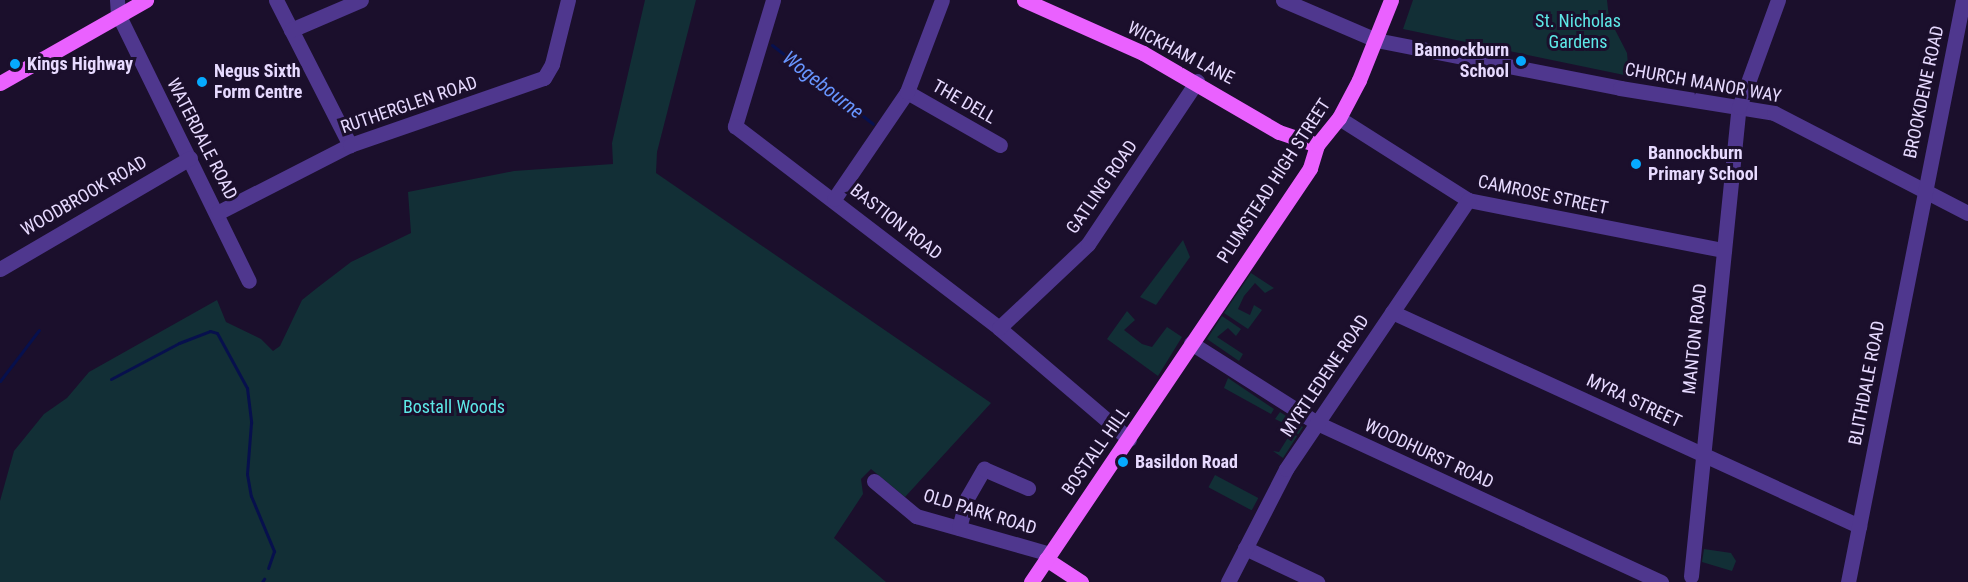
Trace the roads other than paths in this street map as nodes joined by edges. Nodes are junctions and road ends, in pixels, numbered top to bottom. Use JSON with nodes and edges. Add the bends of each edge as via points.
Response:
{"nodes":[{"id":1,"x":146,"y":0,"type":"edge"},
{"id":2,"x":276,"y":0,"type":"edge"},
{"id":3,"x":361,"y":0,"type":"edge"},
{"id":4,"x":568,"y":0,"type":"edge"},
{"id":5,"x":773,"y":0,"type":"edge"},
{"id":6,"x":942,"y":0,"type":"edge"},
{"id":7,"x":1024,"y":0,"type":"edge"},
{"id":8,"x":1282,"y":0,"type":"edge"},
{"id":9,"x":1391,"y":0,"type":"edge"},
{"id":10,"x":1778,"y":0,"type":"edge"},
{"id":11,"x":1963,"y":0,"type":"edge"},
{"id":12,"x":118,"y":7,"type":"edge"},
{"id":13,"x":291,"y":30,"type":"junction"},
{"id":14,"x":1376,"y":40,"type":"junction"},
{"id":15,"x":1197,"y":81,"type":"junction"},
{"id":16,"x":0,"y":83,"type":"edge"},
{"id":17,"x":908,"y":92,"type":"junction"},
{"id":18,"x":1740,"y":107,"type":"junction"},
{"id":19,"x":1339,"y":118,"type":"junction"},
{"id":20,"x":350,"y":145,"type":"junction"},
{"id":21,"x":1000,"y":145,"type":"dead end"},
{"id":22,"x":1317,"y":145,"type":"junction"},
{"id":23,"x":190,"y":158,"type":"junction"},
{"id":24,"x":1923,"y":191,"type":"junction"},
{"id":25,"x":834,"y":199,"type":"junction"},
{"id":26,"x":1468,"y":200,"type":"junction"},
{"id":27,"x":218,"y":213,"type":"junction"},
{"id":28,"x":1968,"y":213,"type":"edge"},
{"id":29,"x":1724,"y":250,"type":"junction"},
{"id":30,"x":0,"y":269,"type":"edge"},
{"id":31,"x":249,"y":281,"type":"dead end"},
{"id":32,"x":1392,"y":312,"type":"junction"},
{"id":33,"x":999,"y":328,"type":"junction"},
{"id":34,"x":1191,"y":343,"type":"junction"},
{"id":35,"x":1317,"y":423,"type":"junction"},
{"id":36,"x":1130,"y":439,"type":"junction"},
{"id":37,"x":1702,"y":454,"type":"junction"},
{"id":38,"x":874,"y":481,"type":"dead end"},
{"id":39,"x":1028,"y":488,"type":"dead end"},
{"id":40,"x":1859,"y":526,"type":"junction"},
{"id":41,"x":959,"y":528,"type":"junction"},
{"id":42,"x":1245,"y":548,"type":"junction"},
{"id":43,"x":1048,"y":556,"type":"junction"},
{"id":44,"x":1689,"y":579,"type":"edge"},
{"id":45,"x":1030,"y":582,"type":"edge"},
{"id":46,"x":1081,"y":582,"type":"edge"},
{"id":47,"x":1228,"y":582,"type":"edge"},
{"id":48,"x":1317,"y":582,"type":"edge"},
{"id":49,"x":1661,"y":582,"type":"edge"},
{"id":50,"x":1848,"y":582,"type":"edge"}],
"edges":[{"from":1,"to":12,"type":"main road"},
{"from":2,"to":13,"type":"street"},
{"from":3,"to":13,"type":"street"},
{"from":4,"to":20,"type":"street","name":"RUTHERGLEN ROAD","via":[[552,64],[544,78]]},
{"from":5,"to":25,"type":"street","name":"BASTION ROAD","via":[[735,126]]},
{"from":6,"to":17,"type":"street"},
{"from":7,"to":15,"type":"main road","name":"WICKHAM LANE"},
{"from":8,"to":14,"type":"street","name":"CHURCH MANOR WAY"},
{"from":9,"to":14,"type":"main road","name":"PLUMSTEAD HIGH STREET"},
{"from":10,"to":18,"type":"street","name":"MANTON ROAD"},
{"from":11,"to":24,"type":"street","name":"BROOKDENE ROAD"},
{"from":12,"to":16,"type":"main road"},
{"from":12,"to":23,"type":"street","name":"WATERDALE ROAD"},
{"from":13,"to":20,"type":"street"},
{"from":14,"to":18,"type":"street","name":"CHURCH MANOR WAY","via":[[1620,88]]},
{"from":14,"to":19,"type":"main road","name":"PLUMSTEAD HIGH STREET"},
{"from":15,"to":22,"type":"main road","name":"WICKHAM LANE","via":[[1279,132]]},
{"from":15,"to":33,"type":"street","name":"GATLING ROAD","via":[[1088,244]]},
{"from":17,"to":21,"type":"street","name":"THE DELL"},
{"from":17,"to":25,"type":"street"},
{"from":18,"to":24,"type":"street","name":"CHURCH MANOR WAY","via":[[1788,118]]},
{"from":18,"to":29,"type":"street","name":"MANTON ROAD"},
{"from":19,"to":22,"type":"main road","name":"PLUMSTEAD HIGH STREET"},
{"from":19,"to":26,"type":"street","name":"CAMROSE STREET"},
{"from":20,"to":27,"type":"street","name":"RUTHERGLEN ROAD"},
{"from":22,"to":34,"type":"main road","name":"PLUMSTEAD HIGH STREET","via":[[1310,168]]},
{"from":23,"to":27,"type":"street","name":"WATERDALE ROAD"},
{"from":23,"to":30,"type":"street","name":"WOODBROOK ROAD"},
{"from":24,"to":28,"type":"street","name":"CHURCH MANOR WAY"},
{"from":24,"to":40,"type":"street","name":"BLITHDALE ROAD"},
{"from":25,"to":33,"type":"street","name":"BASTION ROAD"},
{"from":26,"to":29,"type":"street","name":"CAMROSE STREET"},
{"from":26,"to":32,"type":"street","name":"MYRTLEDENE ROAD"},
{"from":27,"to":31,"type":"street","name":"WATERDALE ROAD"},
{"from":29,"to":37,"type":"street","name":"MANTON ROAD"},
{"from":32,"to":35,"type":"street","name":"MYRTLEDENE ROAD"},
{"from":32,"to":37,"type":"street","name":"MYRA STREET"},
{"from":33,"to":36,"type":"street","name":"BASTION ROAD"},
{"from":34,"to":35,"type":"street","name":"WOODHURST ROAD"},
{"from":34,"to":36,"type":"main road","name":"BOSTALL HILL"},
{"from":35,"to":42,"type":"street","name":"MYRTLEDENE ROAD","via":[[1282,477]]},
{"from":35,"to":49,"type":"street","name":"WOODHURST ROAD"},
{"from":36,"to":43,"type":"main road","name":"BOSTALL HILL"},
{"from":37,"to":40,"type":"street","name":"MYRA STREET"},
{"from":37,"to":44,"type":"street","name":"MANTON ROAD"},
{"from":38,"to":41,"type":"street","name":"OLD PARK ROAD","via":[[916,516]]},
{"from":39,"to":41,"type":"street","via":[[984,470],[967,498]]},
{"from":40,"to":50,"type":"street","name":"BLITHDALE ROAD"},
{"from":41,"to":43,"type":"street","name":"OLD PARK ROAD"},
{"from":42,"to":47,"type":"street","name":"MYRTLEDENE ROAD"},
{"from":42,"to":48,"type":"street"},
{"from":43,"to":45,"type":"main road","name":"BOSTALL HILL"},
{"from":43,"to":46,"type":"main road"}]}
